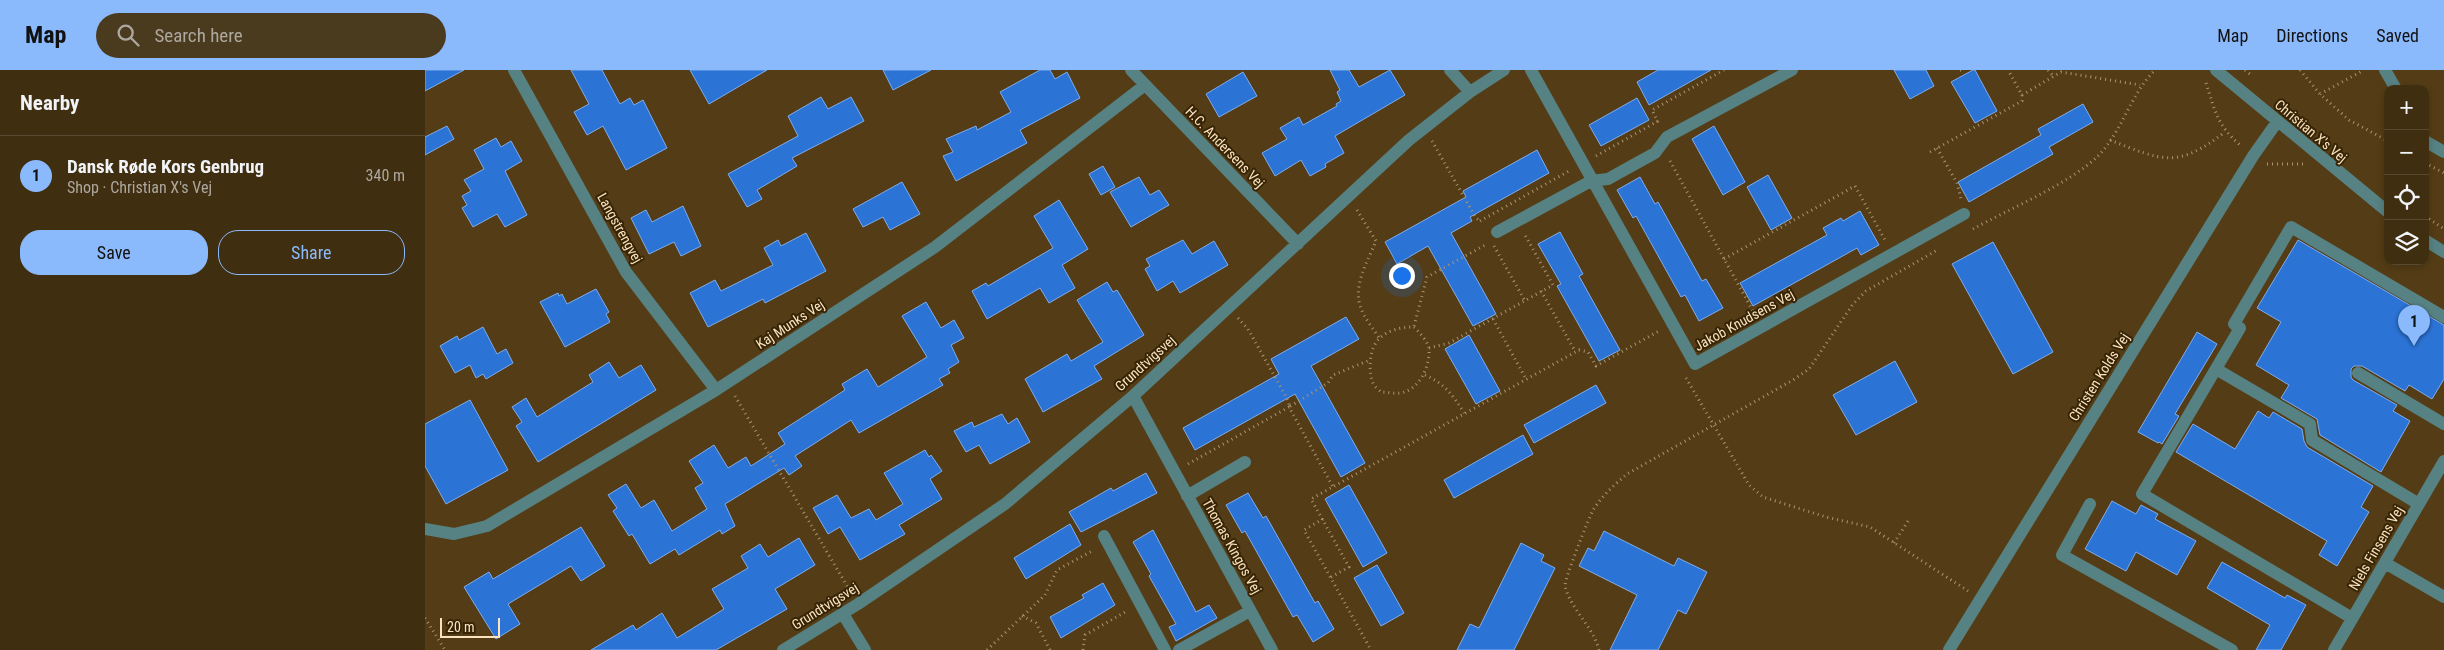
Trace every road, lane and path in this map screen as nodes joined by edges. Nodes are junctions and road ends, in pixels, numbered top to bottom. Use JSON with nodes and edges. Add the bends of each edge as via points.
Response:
{"nodes":[{"id":1,"x":514,"y":70,"type":"edge"},
{"id":2,"x":1131,"y":70,"type":"edge"},
{"id":3,"x":1450,"y":70,"type":"edge"},
{"id":4,"x":1504,"y":70,"type":"edge"},
{"id":5,"x":1531,"y":70,"type":"edge"},
{"id":6,"x":1724,"y":70,"type":"edge"},
{"id":7,"x":1792,"y":70,"type":"edge"},
{"id":8,"x":2008,"y":70,"type":"edge"},
{"id":9,"x":2048,"y":70,"type":"edge"},
{"id":10,"x":2155,"y":70,"type":"edge"},
{"id":11,"x":2216,"y":70,"type":"edge"},
{"id":12,"x":2300,"y":70,"type":"edge"},
{"id":13,"x":2364,"y":70,"type":"edge"},
{"id":14,"x":2385,"y":70,"type":"edge"},
{"id":15,"x":2054,"y":77,"type":"junction"},
{"id":16,"x":1145,"y":85,"type":"junction"},
{"id":17,"x":2394,"y":85,"type":"edge"},
{"id":18,"x":2141,"y":86,"type":"junction"},
{"id":19,"x":1470,"y":92,"type":"junction"},
{"id":20,"x":2320,"y":94,"type":"junction"},
{"id":21,"x":2022,"y":95,"type":"junction"},
{"id":22,"x":2277,"y":122,"type":"junction"},
{"id":23,"x":1422,"y":130,"type":"junction"},
{"id":24,"x":2225,"y":132,"type":"dead end"},
{"id":25,"x":1667,"y":137,"type":"junction"},
{"id":26,"x":2110,"y":140,"type":"junction"},
{"id":27,"x":2384,"y":140,"type":"edge"},
{"id":28,"x":2429,"y":143,"type":"edge"},
{"id":29,"x":1937,"y":148,"type":"junction"},
{"id":30,"x":1655,"y":152,"type":"junction"},
{"id":31,"x":1929,"y":152,"type":"dead end"},
{"id":32,"x":2444,"y":152,"type":"edge"},
{"id":33,"x":2429,"y":165,"type":"edge"},
{"id":34,"x":2444,"y":173,"type":"edge"},
{"id":35,"x":1591,"y":181,"type":"junction"},
{"id":36,"x":1347,"y":198,"type":"junction"},
{"id":37,"x":2384,"y":209,"type":"edge"},
{"id":38,"x":1964,"y":214,"type":"joint"},
{"id":39,"x":2429,"y":219,"type":"edge"},
{"id":40,"x":1517,"y":221,"type":"junction"},
{"id":41,"x":1484,"y":228,"type":"dead end"},
{"id":42,"x":2444,"y":229,"type":"edge"},
{"id":43,"x":1497,"y":232,"type":"dead end"},
{"id":44,"x":1965,"y":234,"type":"dead end"},
{"id":45,"x":2429,"y":243,"type":"edge"},
{"id":46,"x":1298,"y":244,"type":"junction"},
{"id":47,"x":1940,"y":248,"type":"dead end"},
{"id":48,"x":2444,"y":252,"type":"edge"},
{"id":49,"x":1893,"y":254,"type":"junction"},
{"id":50,"x":1724,"y":259,"type":"junction"},
{"id":51,"x":1541,"y":292,"type":"junction"},
{"id":52,"x":1525,"y":301,"type":"junction"},
{"id":53,"x":1229,"y":307,"type":"junction"},
{"id":54,"x":2444,"y":317,"type":"edge"},
{"id":55,"x":1493,"y":319,"type":"junction"},
{"id":56,"x":1762,"y":326,"type":"junction"},
{"id":57,"x":1413,"y":327,"type":"junction"},
{"id":58,"x":1659,"y":331,"type":"dead end"},
{"id":59,"x":1379,"y":338,"type":"junction"},
{"id":60,"x":1429,"y":348,"type":"junction"},
{"id":61,"x":1575,"y":352,"type":"junction"},
{"id":62,"x":1370,"y":360,"type":"junction"},
{"id":63,"x":2216,"y":369,"type":"junction"},
{"id":64,"x":2358,"y":373,"type":"dead end"},
{"id":65,"x":1425,"y":375,"type":"junction"},
{"id":66,"x":1526,"y":379,"type":"junction"},
{"id":67,"x":722,"y":387,"type":"junction"},
{"id":68,"x":1133,"y":396,"type":"junction"},
{"id":69,"x":1289,"y":407,"type":"junction"},
{"id":70,"x":1464,"y":414,"type":"junction"},
{"id":71,"x":1712,"y":424,"type":"junction"},
{"id":72,"x":2444,"y":424,"type":"edge"},
{"id":73,"x":2444,"y":461,"type":"edge"},
{"id":74,"x":1245,"y":462,"type":"dead end"},
{"id":75,"x":1174,"y":471,"type":"junction"},
{"id":76,"x":1333,"y":487,"type":"junction"},
{"id":77,"x":1187,"y":496,"type":"junction"},
{"id":78,"x":2090,"y":504,"type":"dead end"},
{"id":79,"x":2419,"y":504,"type":"junction"},
{"id":80,"x":1323,"y":519,"type":"junction"},
{"id":81,"x":1908,"y":521,"type":"dead end"},
{"id":82,"x":425,"y":529,"type":"edge"},
{"id":83,"x":1106,"y":539,"type":"joint"},
{"id":84,"x":1895,"y":543,"type":"junction"},
{"id":85,"x":2385,"y":563,"type":"junction"},
{"id":86,"x":1331,"y":577,"type":"junction"},
{"id":87,"x":2444,"y":597,"type":"edge"},
{"id":88,"x":1979,"y":598,"type":"junction"},
{"id":89,"x":858,"y":604,"type":"junction"},
{"id":90,"x":1140,"y":604,"type":"junction"},
{"id":91,"x":1251,"y":611,"type":"junction"},
{"id":92,"x":843,"y":614,"type":"junction"},
{"id":93,"x":1022,"y":616,"type":"junction"},
{"id":94,"x":425,"y":618,"type":"edge"},
{"id":95,"x":2352,"y":618,"type":"junction"},
{"id":96,"x":445,"y":650,"type":"edge"},
{"id":97,"x":783,"y":650,"type":"edge"},
{"id":98,"x":865,"y":650,"type":"edge"},
{"id":99,"x":987,"y":650,"type":"edge"},
{"id":100,"x":1050,"y":650,"type":"edge"},
{"id":101,"x":1083,"y":650,"type":"edge"},
{"id":102,"x":1165,"y":650,"type":"edge"},
{"id":103,"x":1179,"y":650,"type":"edge"},
{"id":104,"x":1272,"y":650,"type":"edge"},
{"id":105,"x":1371,"y":650,"type":"edge"},
{"id":106,"x":1599,"y":650,"type":"edge"},
{"id":107,"x":1949,"y":650,"type":"edge"},
{"id":108,"x":2232,"y":650,"type":"edge"},
{"id":109,"x":2334,"y":650,"type":"edge"}],
"edges":[{"from":1,"to":67,"type":"street","name":"Langstrengvej","via":[[626,272]]},
{"from":2,"to":16,"type":"street","name":"H.C. Andersens Vej"},
{"from":3,"to":19,"type":"street"},
{"from":4,"to":19,"type":"street","name":"Grundtvigsvej"},
{"from":5,"to":35,"type":"street","name":"Jakob Knudsens Vej"},
{"from":6,"to":25,"type":"path","via":[[1652,110]]},
{"from":7,"to":25,"type":"street"},
{"from":8,"to":21,"type":"path"},
{"from":9,"to":15,"type":"path"},
{"from":10,"to":18,"type":"path"},
{"from":11,"to":22,"type":"street","name":"Christian X's Vej"},
{"from":12,"to":20,"type":"path"},
{"from":13,"to":20,"type":"path"},
{"from":14,"to":17,"type":"street"},
{"from":15,"to":18,"type":"path","via":[[2061,72]]},
{"from":15,"to":21,"type":"path"},
{"from":16,"to":46,"type":"street","name":"H.C. Andersens Vej"},
{"from":16,"to":67,"type":"street","name":"Kaj Munks Vej","via":[[935,247]]},
{"from":18,"to":26,"type":"path"},
{"from":19,"to":23,"type":"street","name":"Grundtvigsvej"},
{"from":20,"to":27,"type":"path","via":[[2349,120]]},
{"from":21,"to":29,"type":"path","via":[[2022,101]]},
{"from":22,"to":37,"type":"street","name":"Christian X's Vej"},
{"from":22,"to":88,"type":"street","name":"Christen Kolds Vej"},
{"from":23,"to":36,"type":"street","name":"Grundtvigsvej"},
{"from":23,"to":41,"type":"path","via":[[1434,144]]},
{"from":24,"to":26,"type":"path","via":[[2188,156],[2170,159],[2148,155]]},
{"from":25,"to":30,"type":"street"},
{"from":26,"to":44,"type":"path","via":[[2099,155],[2078,172]]},
{"from":28,"to":32,"type":"street"},
{"from":29,"to":31,"type":"path"},
{"from":29,"to":38,"type":"path","via":[[1957,183]]},
{"from":30,"to":35,"type":"street","via":[[1608,180]]},
{"from":30,"to":50,"type":"path","via":[[1667,158]]},
{"from":33,"to":34,"type":"path"},
{"from":35,"to":40,"type":"street"},
{"from":35,"to":56,"type":"street","name":"Jakob Knudsens Vej","via":[[1695,364]]},
{"from":36,"to":46,"type":"street","name":"Grundtvigsvej"},
{"from":36,"to":59,"type":"path","via":[[1376,241],[1360,279],[1358,296],[1361,308]]},
{"from":38,"to":49,"type":"street","name":"Jakob Knudsens Vej"},
{"from":39,"to":42,"type":"path"},
{"from":40,"to":43,"type":"street"},
{"from":40,"to":51,"type":"path","via":[[1553,285]]},
{"from":45,"to":48,"type":"street"},
{"from":46,"to":53,"type":"street","name":"Grundtvigsvej"},
{"from":47,"to":71,"type":"path","via":[[1865,291],[1809,369]]},
{"from":49,"to":50,"type":"path","via":[[1855,186]]},
{"from":49,"to":56,"type":"street","name":"Jakob Knudsens Vej"},
{"from":50,"to":56,"type":"path"},
{"from":51,"to":52,"type":"path"},
{"from":51,"to":61,"type":"path"},
{"from":52,"to":55,"type":"path"},
{"from":52,"to":57,"type":"path","via":[[1492,242],[1427,277]]},
{"from":53,"to":68,"type":"street","name":"Grundtvigsvej"},
{"from":53,"to":69,"type":"path","via":[[1248,329]]},
{"from":54,"to":63,"type":"street","via":[[2291,227],[2234,324],[2241,328]]},
{"from":55,"to":60,"type":"path","via":[[1449,343]]},
{"from":55,"to":66,"type":"path"},
{"from":57,"to":59,"type":"path","via":[[1399,328]]},
{"from":57,"to":60,"type":"path"},
{"from":58,"to":61,"type":"path","via":[[1596,366],[1588,352]]},
{"from":59,"to":62,"type":"path"},
{"from":60,"to":65,"type":"path"},
{"from":61,"to":66,"type":"path"},
{"from":62,"to":65,"type":"path","via":[[1373,384],[1381,392],[1401,393],[1411,389]]},
{"from":62,"to":69,"type":"path","via":[[1333,375],[1328,383]]},
{"from":63,"to":79,"type":"street","via":[[2310,424],[2312,440]]},
{"from":63,"to":95,"type":"street","via":[[2142,494]]},
{"from":64,"to":72,"type":"street"},
{"from":65,"to":70,"type":"path","via":[[1450,390]]},
{"from":66,"to":70,"type":"path"},
{"from":67,"to":82,"type":"street","name":"Kaj Munks Vej","via":[[487,526],[454,534]]},
{"from":67,"to":89,"type":"path"},
{"from":68,"to":75,"type":"street","name":"Thomas Kingos Vej"},
{"from":68,"to":89,"type":"street","name":"Grundtvigsvej","via":[[1005,504]]},
{"from":69,"to":75,"type":"path"},
{"from":69,"to":76,"type":"path"},
{"from":70,"to":76,"type":"path"},
{"from":71,"to":84,"type":"path","via":[[1749,485],[1763,497],[1870,527]]},
{"from":71,"to":106,"type":"path","via":[[1627,474],[1610,488],[1593,511],[1565,583]]},
{"from":73,"to":79,"type":"street","name":"Niels Finsens Vej"},
{"from":74,"to":77,"type":"street","name":"Thomas Kingos Vej"},
{"from":75,"to":77,"type":"street","name":"Thomas Kingos Vej"},
{"from":76,"to":80,"type":"path","via":[[1311,499]]},
{"from":77,"to":91,"type":"street","name":"Thomas Kingos Vej"},
{"from":78,"to":108,"type":"street","via":[[2062,555]]},
{"from":79,"to":85,"type":"street","name":"Niels Finsens Vej"},
{"from":80,"to":86,"type":"path","via":[[1349,567]]},
{"from":80,"to":86,"type":"path","via":[[1304,530]]},
{"from":81,"to":84,"type":"path"},
{"from":83,"to":90,"type":"street"},
{"from":83,"to":93,"type":"path","via":[[1057,570],[1045,595]]},
{"from":84,"to":88,"type":"path"},
{"from":85,"to":87,"type":"street"},
{"from":85,"to":95,"type":"street","name":"Niels Finsens Vej"},
{"from":86,"to":105,"type":"path"},
{"from":88,"to":107,"type":"street","name":"Christen Kolds Vej"},
{"from":89,"to":92,"type":"street","name":"Grundtvigsvej"},
{"from":90,"to":101,"type":"path","via":[[1085,635]]},
{"from":90,"to":102,"type":"street"},
{"from":91,"to":103,"type":"street","name":"Thomas Kingos Vej"},
{"from":91,"to":104,"type":"street","name":"Thomas Kingos Vej"},
{"from":92,"to":97,"type":"street","name":"Grundtvigsvej"},
{"from":92,"to":98,"type":"street"},
{"from":93,"to":99,"type":"path"},
{"from":93,"to":100,"type":"path","via":[[1036,623]]},
{"from":94,"to":96,"type":"path"},
{"from":95,"to":109,"type":"street","name":"Niels Finsens Vej"}]}
